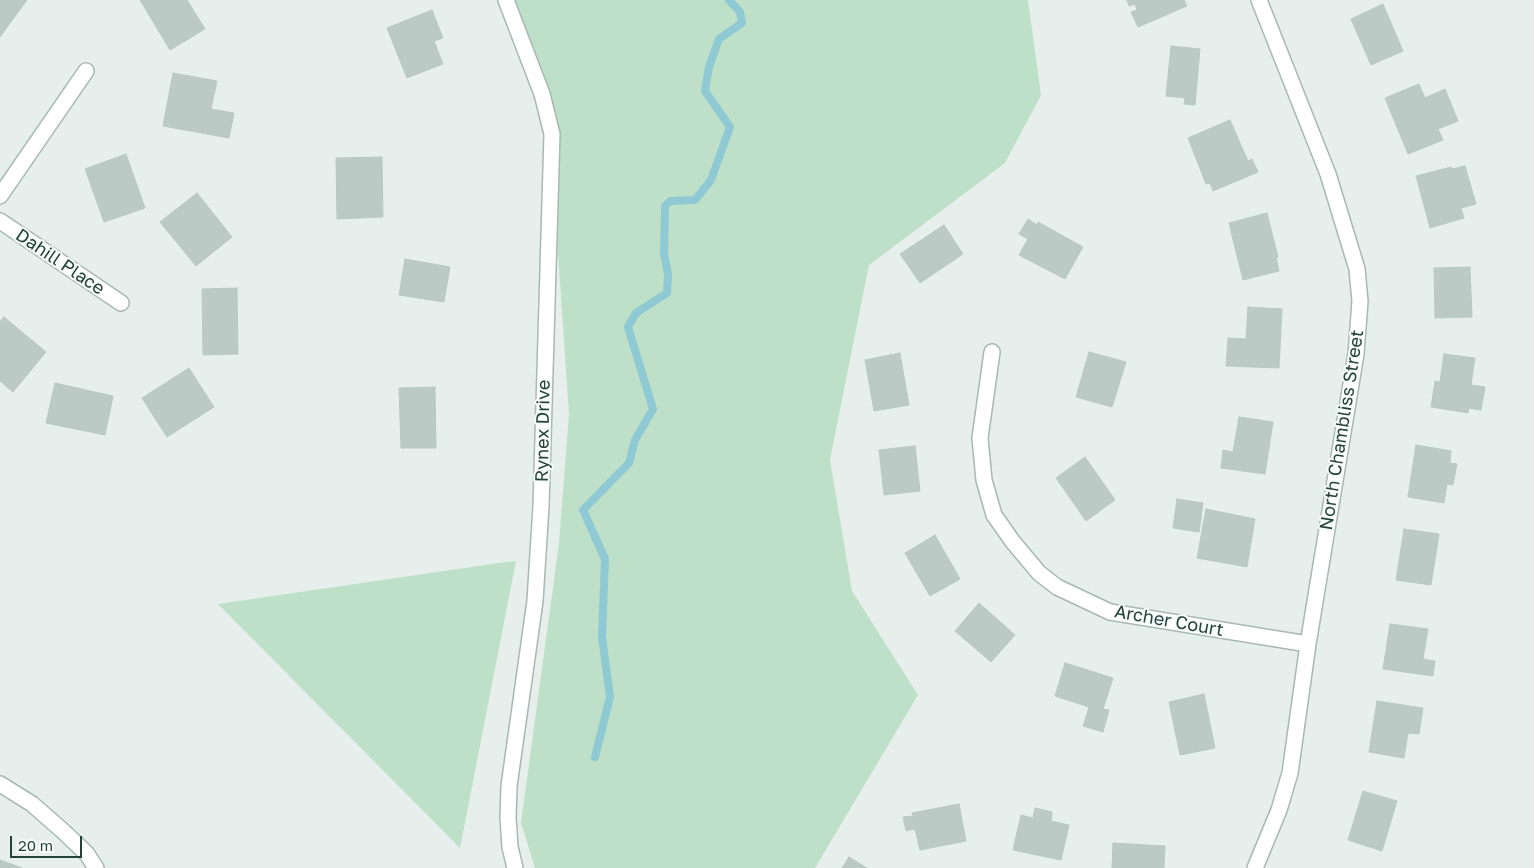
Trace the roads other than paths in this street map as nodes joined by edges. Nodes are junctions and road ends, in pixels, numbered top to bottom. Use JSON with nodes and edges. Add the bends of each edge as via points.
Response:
{"nodes":[{"id":1,"x":506,"y":0,"type":"edge"},
{"id":2,"x":1260,"y":0,"type":"edge"},
{"id":3,"x":86,"y":71,"type":"dead end"},
{"id":4,"x":0,"y":196,"type":"edge"},
{"id":5,"x":0,"y":221,"type":"edge"},
{"id":6,"x":121,"y":303,"type":"dead end"},
{"id":7,"x":992,"y":352,"type":"dead end"},
{"id":8,"x":1308,"y":644,"type":"junction"},
{"id":9,"x":0,"y":784,"type":"edge"},
{"id":10,"x":96,"y":868,"type":"edge"},
{"id":11,"x":515,"y":868,"type":"edge"},
{"id":12,"x":1255,"y":868,"type":"edge"}],
"edges":[{"from":1,"to":11,"type":"street","name":"Rynex Drive","via":[[542,94],[552,134],[542,506],[535,601],[509,786],[510,847]]},
{"from":2,"to":8,"type":"street","name":"North Chambliss Street","via":[[1328,174],[1357,269],[1360,302],[1356,354]]},
{"from":3,"to":4,"type":"street"},
{"from":5,"to":6,"type":"street","name":"Dahill Place"},
{"from":7,"to":8,"type":"street","name":"Archer Court","via":[[980,438],[984,480],[994,515],[1039,573],[1057,587],[1110,612]]},
{"from":8,"to":12,"type":"street","name":"North Chambliss Street","via":[[1290,773]]},
{"from":9,"to":10,"type":"street","via":[[32,804],[87,854]]}]}
